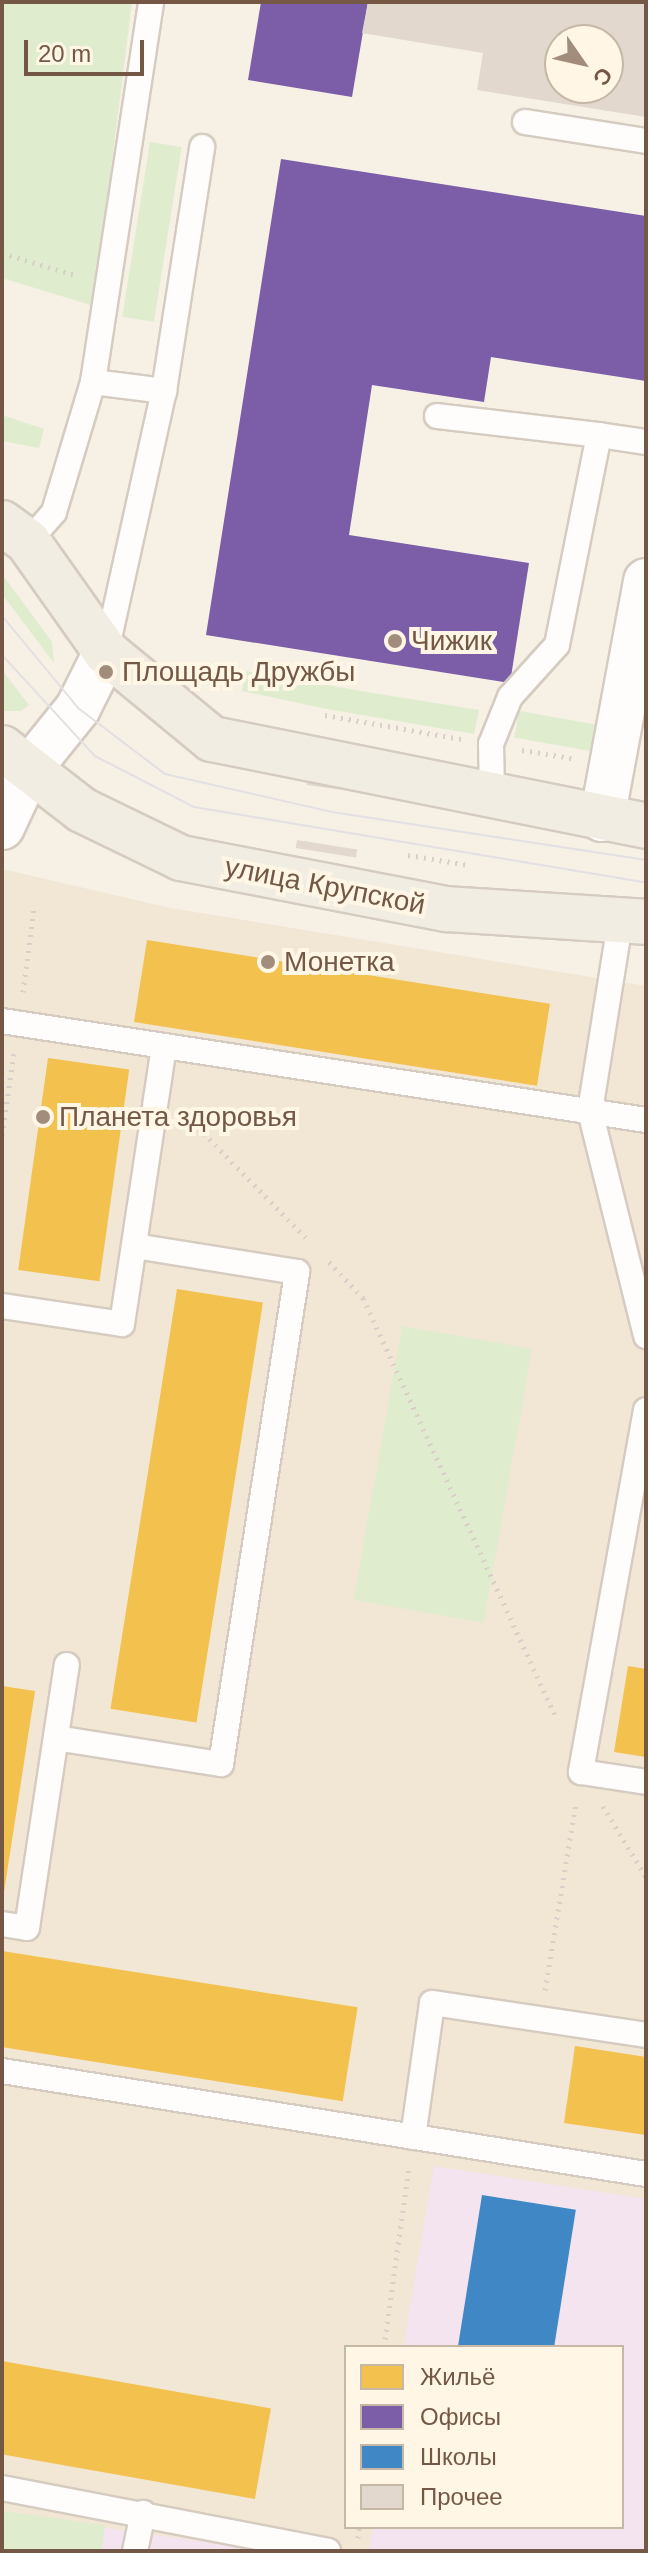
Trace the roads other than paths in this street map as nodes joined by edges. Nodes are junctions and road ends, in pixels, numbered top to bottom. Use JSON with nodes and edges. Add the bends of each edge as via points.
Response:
{"nodes":[{"id":1,"x":151,"y":2,"type":"edge"},
{"id":2,"x":525,"y":122,"type":"dead end"},
{"id":3,"x":646,"y":141,"type":"edge"},
{"id":4,"x":202,"y":147,"type":"dead end"},
{"id":5,"x":93,"y":382,"type":"junction"},
{"id":6,"x":164,"y":391,"type":"junction"},
{"id":7,"x":437,"y":416,"type":"dead end"},
{"id":8,"x":599,"y":435,"type":"junction"},
{"id":9,"x":646,"y":442,"type":"edge"},
{"id":10,"x":11,"y":534,"type":"edge"},
{"id":11,"x":646,"y":581,"type":"edge"},
{"id":12,"x":106,"y":652,"type":"junction"},
{"id":13,"x":16,"y":758,"type":"edge"},
{"id":14,"x":492,"y":792,"type":"junction"},
{"id":15,"x":82,"y":810,"type":"junction"},
{"id":16,"x":602,"y":819,"type":"junction"},
{"id":17,"x":646,"y":826,"type":"edge"},
{"id":18,"x":2,"y":827,"type":"edge"},
{"id":19,"x":2,"y":836,"type":"edge"},
{"id":20,"x":634,"y":920,"type":"edge"},
{"id":21,"x":2,"y":1021,"type":"edge"},
{"id":22,"x":164,"y":1046,"type":"junction"},
{"id":23,"x":590,"y":1111,"type":"junction"},
{"id":24,"x":646,"y":1120,"type":"edge"},
{"id":25,"x":134,"y":1246,"type":"junction"},
{"id":26,"x":2,"y":1306,"type":"edge"},
{"id":27,"x":646,"y":1336,"type":"edge"},
{"id":28,"x":646,"y":1410,"type":"edge"},
{"id":29,"x":636,"y":1515,"type":"edge"},
{"id":30,"x":67,"y":1665,"type":"dead end"},
{"id":31,"x":56,"y":1738,"type":"junction"},
{"id":32,"x":646,"y":1782,"type":"edge"},
{"id":33,"x":2,"y":1924,"type":"edge"},
{"id":34,"x":646,"y":2035,"type":"edge"},
{"id":35,"x":2,"y":2071,"type":"edge"},
{"id":36,"x":413,"y":2137,"type":"junction"},
{"id":37,"x":646,"y":2174,"type":"edge"},
{"id":38,"x":2,"y":2488,"type":"edge"},
{"id":39,"x":143,"y":2513,"type":"junction"},
{"id":40,"x":135,"y":2551,"type":"edge"},
{"id":41,"x":328,"y":2551,"type":"edge"}],
"edges":[{"from":1,"to":5,"type":"lane"},
{"from":2,"to":3,"type":"lane"},
{"from":4,"to":6,"type":"lane"},
{"from":5,"to":6,"type":"lane"},
{"from":5,"to":10,"type":"lane","via":[[54,512]]},
{"from":6,"to":12,"type":"lane"},
{"from":7,"to":8,"type":"lane"},
{"from":8,"to":9,"type":"lane"},
{"from":8,"to":14,"type":"lane","via":[[557,645],[510,697],[491,744]]},
{"from":10,"to":12,"type":"main road"},
{"from":11,"to":16,"type":"main road"},
{"from":12,"to":13,"type":"main road","via":[[78,708]]},
{"from":12,"to":14,"type":"main road","via":[[175,716],[212,739]]},
{"from":13,"to":15,"type":"main road","name":"улица Крупской"},
{"from":13,"to":18,"type":"main road"},
{"from":14,"to":16,"type":"main road"},
{"from":15,"to":19,"type":"main road","via":[[15,821]]},
{"from":15,"to":20,"type":"main road","name":"улица Крупской","via":[[181,858],[447,909]]},
{"from":16,"to":17,"type":"main road"},
{"from":20,"to":23,"type":"lane"},
{"from":21,"to":22,"type":"lane"},
{"from":22,"to":23,"type":"lane"},
{"from":22,"to":25,"type":"lane"},
{"from":23,"to":24,"type":"lane"},
{"from":23,"to":27,"type":"lane"},
{"from":25,"to":26,"type":"lane","via":[[122,1324]]},
{"from":25,"to":31,"type":"lane","via":[[297,1272],[221,1764]]},
{"from":28,"to":29,"type":"lane"},
{"from":29,"to":32,"type":"lane","via":[[581,1772]]},
{"from":30,"to":31,"type":"lane"},
{"from":31,"to":33,"type":"lane","via":[[27,1928]]},
{"from":34,"to":36,"type":"lane","via":[[540,2019],[434,1992]]},
{"from":35,"to":36,"type":"lane"},
{"from":36,"to":37,"type":"lane"},
{"from":38,"to":39,"type":"lane"},
{"from":39,"to":40,"type":"lane"},
{"from":39,"to":41,"type":"lane"}]}
